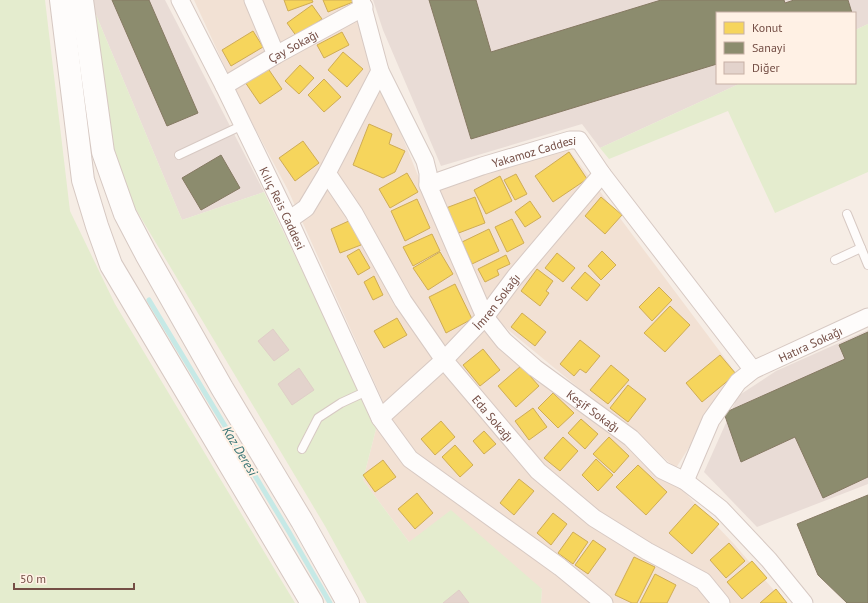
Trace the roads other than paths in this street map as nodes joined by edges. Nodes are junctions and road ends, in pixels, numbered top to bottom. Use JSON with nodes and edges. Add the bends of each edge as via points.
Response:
{"nodes":[{"id":1,"x":61,"y":0,"type":"edge"},
{"id":2,"x":82,"y":0,"type":"edge"},
{"id":3,"x":180,"y":0,"type":"edge"},
{"id":4,"x":253,"y":0,"type":"edge"},
{"id":5,"x":362,"y":4,"type":"edge"},
{"id":6,"x":276,"y":56,"type":"junction"},
{"id":7,"x":380,"y":71,"type":"junction"},
{"id":8,"x":224,"y":86,"type":"junction"},
{"id":9,"x":243,"y":125,"type":"junction"},
{"id":10,"x":179,"y":156,"type":"dead end"},
{"id":11,"x":327,"y":172,"type":"junction"},
{"id":12,"x":602,"y":174,"type":"junction"},
{"id":13,"x":428,"y":185,"type":"junction"},
{"id":14,"x":847,"y":214,"type":"dead end"},
{"id":15,"x":288,"y":220,"type":"junction"},
{"id":16,"x":861,"y":248,"type":"junction"},
{"id":17,"x":835,"y":260,"type":"dead end"},
{"id":18,"x":868,"y":265,"type":"edge"},
{"id":19,"x":485,"y":317,"type":"junction"},
{"id":20,"x":868,"y":317,"type":"edge"},
{"id":21,"x":444,"y":360,"type":"junction"},
{"id":22,"x":753,"y":370,"type":"junction"},
{"id":23,"x":367,"y":391,"type":"junction"},
{"id":24,"x":380,"y":418,"type":"junction"},
{"id":25,"x":302,"y":450,"type":"dead end"},
{"id":26,"x":685,"y":481,"type":"junction"},
{"id":27,"x":312,"y":603,"type":"edge"},
{"id":28,"x":348,"y":603,"type":"edge"},
{"id":29,"x":604,"y":603,"type":"edge"},
{"id":30,"x":721,"y":603,"type":"edge"},
{"id":31,"x":804,"y":603,"type":"edge"}],
"edges":[{"from":1,"to":27,"type":"main road","via":[[83,180],[111,265]]},
{"from":2,"to":28,"type":"main road","via":[[103,152],[125,214]]},
{"from":3,"to":8,"type":"street","name":"Kılıç Reis Caddesi"},
{"from":4,"to":6,"type":"street"},
{"from":5,"to":6,"type":"street","name":"Çay Sokağı"},
{"from":5,"to":7,"type":"street"},
{"from":6,"to":8,"type":"street","name":"Çay Sokağı"},
{"from":7,"to":11,"type":"street"},
{"from":7,"to":13,"type":"street","via":[[425,161]]},
{"from":8,"to":9,"type":"street","name":"Kılıç Reis Caddesi"},
{"from":9,"to":10,"type":"lane"},
{"from":9,"to":15,"type":"street","name":"Kılıç Reis Caddesi"},
{"from":11,"to":15,"type":"street","via":[[306,208]]},
{"from":11,"to":21,"type":"street","name":"Eda Sokağı","via":[[354,213],[403,301]]},
{"from":12,"to":13,"type":"street","name":"Yakamoz Caddesi","via":[[578,140],[570,140]]},
{"from":12,"to":19,"type":"street","name":"İmren Sokağı","via":[[515,277]]},
{"from":12,"to":22,"type":"street","name":"Yakamoz Caddesi"},
{"from":13,"to":19,"type":"street","name":"Keşif Sokağı"},
{"from":14,"to":16,"type":"lane"},
{"from":15,"to":23,"type":"street","name":"Kılıç Reis Caddesi"},
{"from":16,"to":17,"type":"lane"},
{"from":16,"to":18,"type":"lane"},
{"from":19,"to":21,"type":"street","name":"İmren Sokağı"},
{"from":19,"to":26,"type":"street","name":"Keşif Sokağı","via":[[504,341],[535,368],[631,438],[662,470]]},
{"from":20,"to":22,"type":"street","name":"Hatıra Sokağı"},
{"from":21,"to":24,"type":"street","name":"İmren Sokağı"},
{"from":21,"to":30,"type":"street","name":"Eda Sokağı","via":[[538,470],[594,518],[647,551],[703,581]]},
{"from":22,"to":26,"type":"street","name":"Hatıra Sokağı","via":[[738,382],[711,420]]},
{"from":23,"to":24,"type":"street","name":"Kılıç Reis Caddesi"},
{"from":23,"to":25,"type":"lane","via":[[341,403],[318,418]]},
{"from":24,"to":29,"type":"street","name":"Kılıç Reis Caddesi","via":[[410,459],[560,567]]},
{"from":26,"to":31,"type":"street","name":"Keşif Sokağı","via":[[722,509]]}]}
